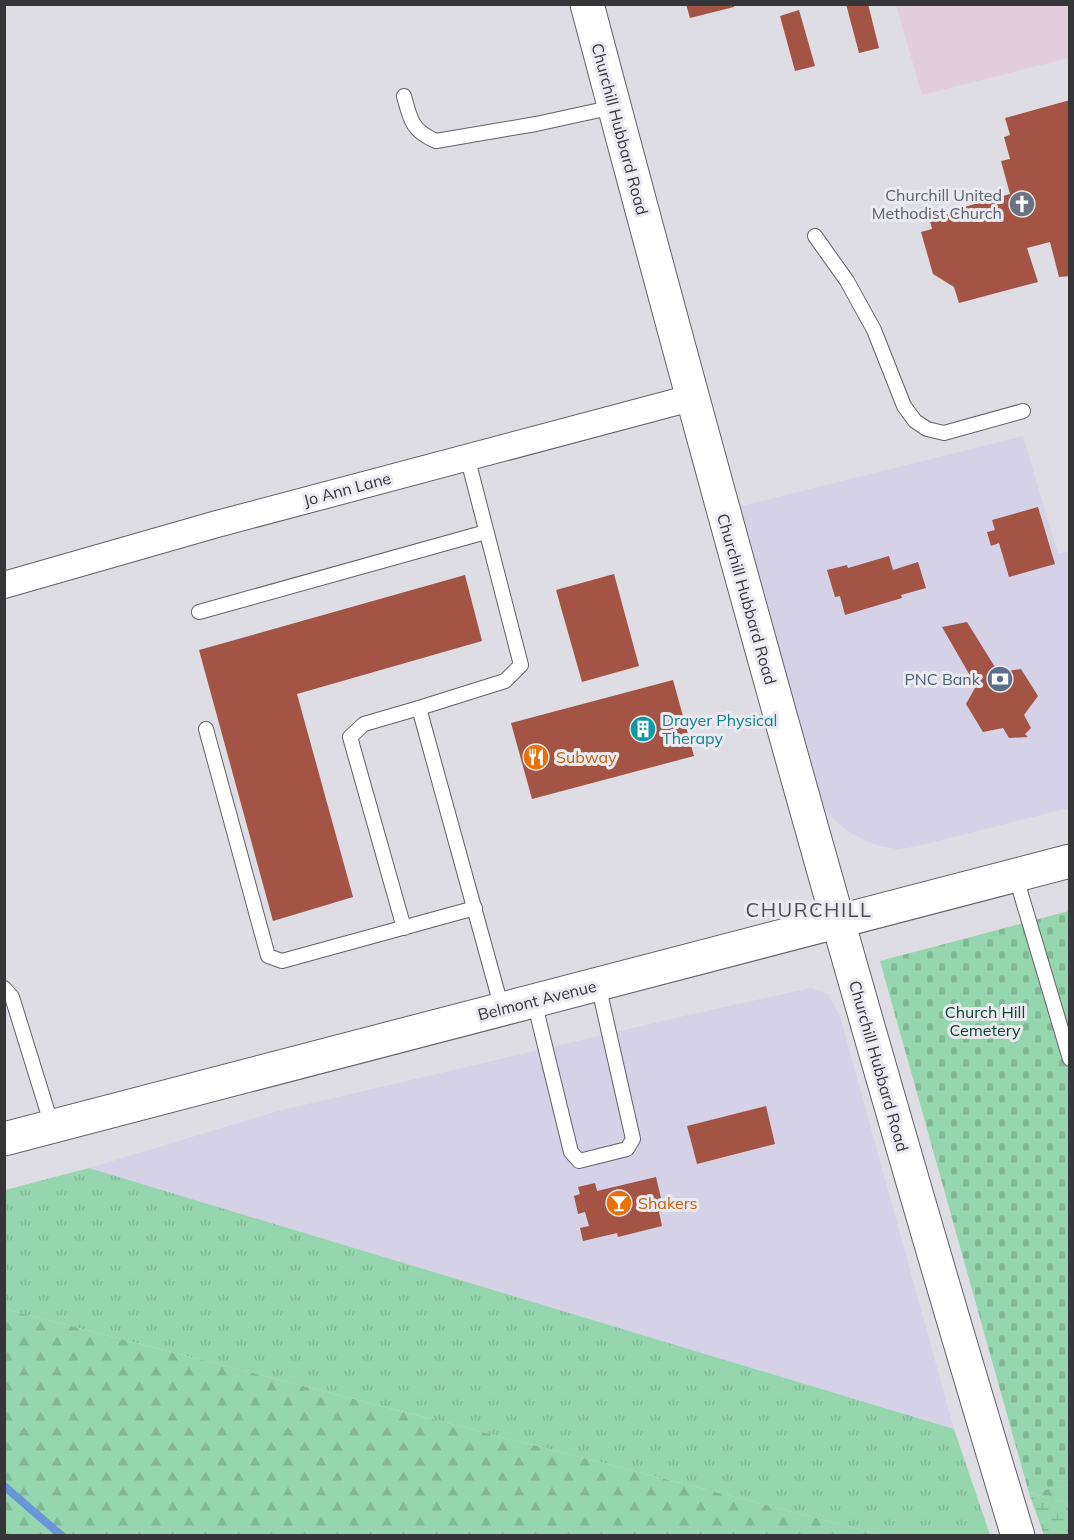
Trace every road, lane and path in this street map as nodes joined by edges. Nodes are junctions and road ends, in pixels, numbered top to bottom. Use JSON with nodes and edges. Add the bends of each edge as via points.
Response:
{"nodes":[{"id":1,"x":587,"y":4,"type":"edge"},
{"id":2,"x":404,"y":96,"type":"dead end"},
{"id":3,"x":614,"y":107,"type":"junction"},
{"id":4,"x":815,"y":236,"type":"dead end"},
{"id":5,"x":691,"y":398,"type":"junction"},
{"id":6,"x":1023,"y":411,"type":"dead end"},
{"id":7,"x":467,"y":456,"type":"junction"},
{"id":8,"x":486,"y":532,"type":"junction"},
{"id":9,"x":4,"y":585,"type":"edge"},
{"id":10,"x":200,"y":612,"type":"dead end"},
{"id":11,"x":419,"y":708,"type":"junction"},
{"id":12,"x":206,"y":729,"type":"dead end"},
{"id":13,"x":1070,"y":861,"type":"edge"},
{"id":14,"x":1015,"y":874,"type":"junction"},
{"id":15,"x":475,"y":908,"type":"junction"},
{"id":16,"x":837,"y":922,"type":"junction"},
{"id":17,"x":404,"y":928,"type":"junction"},
{"id":18,"x":598,"y":984,"type":"junction"},
{"id":19,"x":4,"y":988,"type":"edge"},
{"id":20,"x":534,"y":1001,"type":"junction"},
{"id":21,"x":502,"y":1009,"type":"junction"},
{"id":22,"x":1070,"y":1059,"type":"edge"},
{"id":23,"x":52,"y":1126,"type":"junction"},
{"id":24,"x":4,"y":1139,"type":"edge"},
{"id":25,"x":1018,"y":1536,"type":"edge"}],
"edges":[{"from":1,"to":3,"type":"main road","name":"Churchill Hubbard Road"},
{"from":2,"to":3,"type":"lane","via":[[410,117],[422,135],[436,141]]},
{"from":3,"to":5,"type":"main road","name":"Churchill Hubbard Road"},
{"from":4,"to":6,"type":"lane","via":[[848,282],[874,330],[904,406],[915,421],[944,433]]},
{"from":5,"to":7,"type":"street","name":"Jo Ann Lane"},
{"from":5,"to":16,"type":"main road","name":"Churchill Hubbard Road"},
{"from":7,"to":8,"type":"lane"},
{"from":7,"to":9,"type":"street","name":"Jo Ann Lane"},
{"from":8,"to":10,"type":"lane"},
{"from":8,"to":11,"type":"lane","via":[[521,665],[505,681]]},
{"from":11,"to":15,"type":"lane"},
{"from":11,"to":17,"type":"lane","via":[[364,724],[350,737]]},
{"from":12,"to":17,"type":"lane","via":[[268,956],[282,961]]},
{"from":13,"to":14,"type":"main road","name":"Belmont Avenue"},
{"from":14,"to":16,"type":"main road","name":"Belmont Avenue"},
{"from":14,"to":22,"type":"lane"},
{"from":15,"to":17,"type":"lane"},
{"from":15,"to":21,"type":"lane"},
{"from":16,"to":18,"type":"main road","name":"Belmont Avenue"},
{"from":16,"to":25,"type":"main road","name":"Churchill Hubbard Road"},
{"from":18,"to":20,"type":"main road","name":"Belmont Avenue"},
{"from":18,"to":20,"type":"lane","via":[[633,1139],[627,1149],[579,1161],[571,1152]]},
{"from":19,"to":23,"type":"lane","via":[[12,998]]},
{"from":20,"to":21,"type":"main road","name":"Belmont Avenue"},
{"from":21,"to":23,"type":"main road","name":"Belmont Avenue"},
{"from":23,"to":24,"type":"main road","name":"Belmont Avenue"}]}
